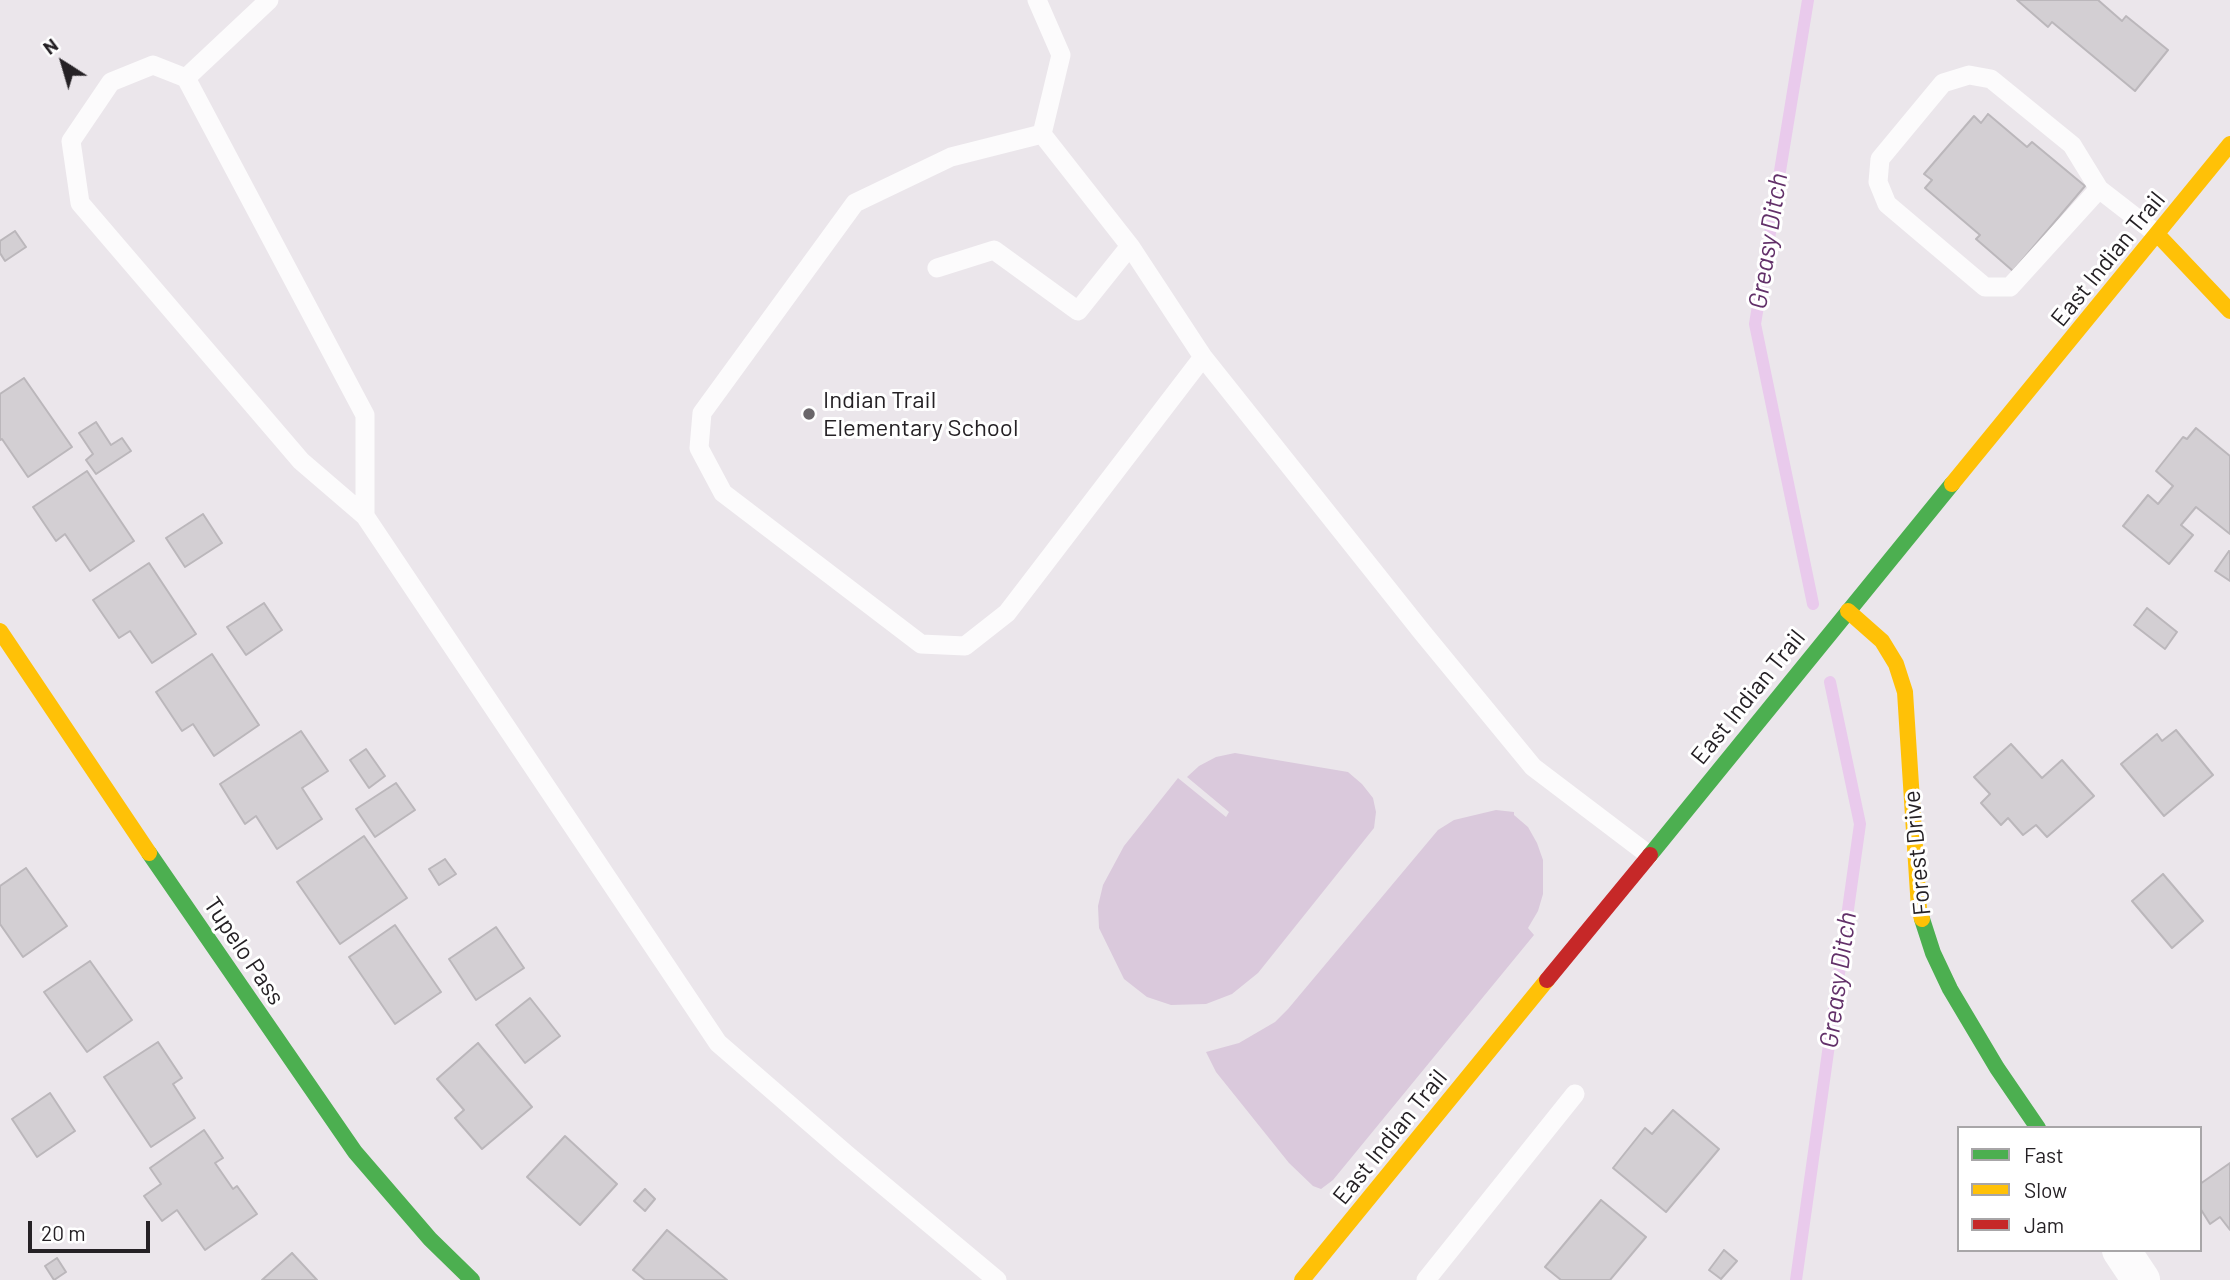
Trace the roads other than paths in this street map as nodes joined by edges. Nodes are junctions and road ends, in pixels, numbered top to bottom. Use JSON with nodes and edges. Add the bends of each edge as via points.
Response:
{"nodes":[{"id":1,"x":269,"y":0,"type":"edge"},
{"id":2,"x":1037,"y":0,"type":"edge"},
{"id":3,"x":187,"y":78,"type":"junction"},
{"id":4,"x":1042,"y":134,"type":"junction"},
{"id":5,"x":2230,"y":144,"type":"edge"},
{"id":6,"x":2099,"y":189,"type":"junction"},
{"id":7,"x":2157,"y":234,"type":"junction"},
{"id":8,"x":1130,"y":246,"type":"junction"},
{"id":9,"x":937,"y":268,"type":"dead end"},
{"id":10,"x":2230,"y":311,"type":"edge"},
{"id":11,"x":1203,"y":356,"type":"junction"},
{"id":12,"x":365,"y":516,"type":"junction"},
{"id":13,"x":1848,"y":611,"type":"junction"},
{"id":14,"x":0,"y":631,"type":"edge"},
{"id":15,"x":1649,"y":855,"type":"junction"},
{"id":16,"x":1576,"y":1094,"type":"dead end"},
{"id":17,"x":2037,"y":1126,"type":"edge"},
{"id":18,"x":2122,"y":1252,"type":"edge"},
{"id":19,"x":472,"y":1280,"type":"edge"},
{"id":20,"x":997,"y":1280,"type":"edge"},
{"id":21,"x":1302,"y":1280,"type":"edge"},
{"id":22,"x":1426,"y":1280,"type":"edge"},
{"id":23,"x":2141,"y":1280,"type":"edge"}],
"edges":[{"from":1,"to":3,"type":"lane"},
{"from":2,"to":4,"type":"lane","via":[[1061,55]]},
{"from":3,"to":12,"type":"lane","via":[[365,415]]},
{"from":3,"to":12,"type":"lane","via":[[153,65],[111,82],[71,141],[80,203],[300,461]]},
{"from":4,"to":8,"type":"lane"},
{"from":4,"to":11,"type":"lane","via":[[951,158],[855,204],[702,413],[699,449],[723,493],[921,644],[965,646],[1007,614]]},
{"from":5,"to":7,"type":"street","name":"East Indian Trail"},
{"from":6,"to":6,"type":"lane","via":[[2071,145],[1990,79],[1969,75],[1943,83],[1880,159],[1878,183],[1887,204],[1985,287],[2010,287]]},
{"from":6,"to":7,"type":"lane"},
{"from":7,"to":10,"type":"street"},
{"from":7,"to":13,"type":"street","name":"East Indian Trail"},
{"from":8,"to":9,"type":"lane","via":[[1078,311],[994,250]]},
{"from":8,"to":11,"type":"lane"},
{"from":11,"to":15,"type":"lane","via":[[1533,767]]},
{"from":12,"to":20,"type":"lane","via":[[718,1043]]},
{"from":13,"to":15,"type":"street","name":"East Indian Trail"},
{"from":13,"to":17,"type":"street","name":"Forest Drive","via":[[1882,641],[1905,692],[1919,909],[1933,953],[1956,1000]]},
{"from":14,"to":19,"type":"street","name":"Tupelo Pass","via":[[355,1152]]},
{"from":15,"to":21,"type":"street","name":"East Indian Trail"},
{"from":16,"to":22,"type":"lane"},
{"from":18,"to":23,"type":"street"}]}
